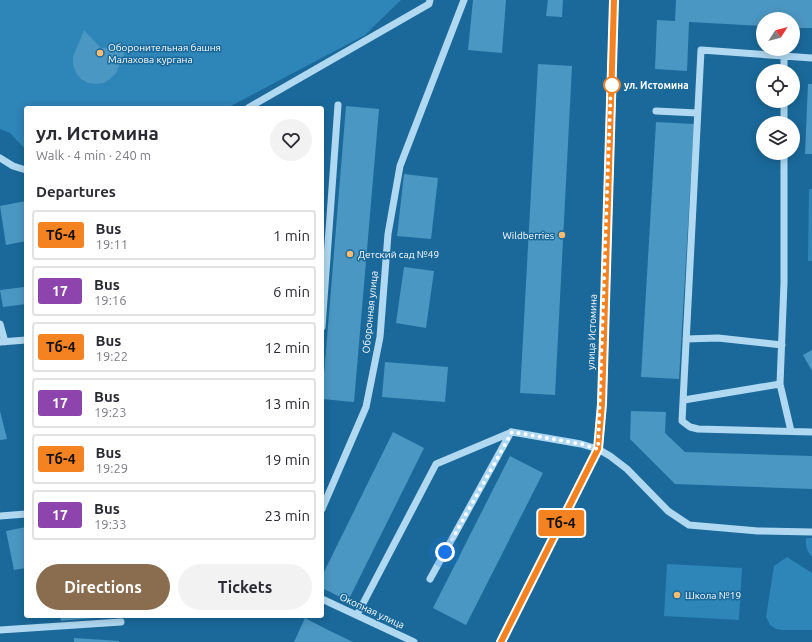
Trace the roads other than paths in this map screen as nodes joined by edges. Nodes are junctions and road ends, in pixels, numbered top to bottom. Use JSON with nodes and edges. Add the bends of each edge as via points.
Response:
{"nodes":[{"id":1,"x":430,"y":0,"type":"edge"},
{"id":2,"x":464,"y":0,"type":"edge"},
{"id":3,"x":614,"y":1,"type":"edge"},
{"id":4,"x":756,"y":54,"type":"edge"},
{"id":5,"x":784,"y":56,"type":"joint"},
{"id":6,"x":812,"y":58,"type":"edge"},
{"id":7,"x":784,"y":64,"type":"edge"},
{"id":8,"x":338,"y":105,"type":"dead end"},
{"id":9,"x":251,"y":106,"type":"edge"},
{"id":10,"x":656,"y":111,"type":"dead end"},
{"id":11,"x":697,"y":113,"type":"junction"},
{"id":12,"x":0,"y":158,"type":"edge"},
{"id":13,"x":784,"y":160,"type":"edge"},
{"id":14,"x":24,"y":169,"type":"edge"},
{"id":15,"x":324,"y":300,"type":"edge"},
{"id":16,"x":0,"y":324,"type":"edge"},
{"id":17,"x":686,"y":339,"type":"junction"},
{"id":18,"x":24,"y":340,"type":"edge"},
{"id":19,"x":2,"y":342,"type":"edge"},
{"id":20,"x":782,"y":345,"type":"junction"},
{"id":21,"x":780,"y":384,"type":"junction"},
{"id":22,"x":684,"y":400,"type":"junction"},
{"id":23,"x":792,"y":431,"type":"junction"},
{"id":24,"x":512,"y":432,"type":"junction"},
{"id":25,"x":812,"y":432,"type":"edge"},
{"id":26,"x":598,"y":449,"type":"junction"},
{"id":27,"x":324,"y":504,"type":"edge"},
{"id":28,"x":24,"y":514,"type":"edge"},
{"id":29,"x":0,"y":516,"type":"edge"},
{"id":30,"x":812,"y":532,"type":"edge"},
{"id":31,"x":430,"y":579,"type":"dead end"},
{"id":32,"x":324,"y":600,"type":"edge"},
{"id":33,"x":357,"y":615,"type":"junction"},
{"id":34,"x":121,"y":622,"type":"dead end"},
{"id":35,"x":0,"y":630,"type":"edge"},
{"id":36,"x":414,"y":642,"type":"edge"},
{"id":37,"x":501,"y":642,"type":"edge"}],
"edges":[{"from":1,"to":9,"type":"street","via":[[429,4]]},
{"from":2,"to":27,"type":"street","name":"Оборонная улица","via":[[400,166],[388,234],[380,337],[366,407]]},
{"from":3,"to":26,"type":"main road","name":"улица Истомина","via":[[602,396]]},
{"from":4,"to":11,"type":"street","via":[[700,50]]},
{"from":5,"to":6,"type":"street"},
{"from":5,"to":7,"type":"street"},
{"from":8,"to":15,"type":"street"},
{"from":10,"to":11,"type":"street"},
{"from":11,"to":17,"type":"street"},
{"from":12,"to":14,"type":"street"},
{"from":13,"to":20,"type":"street"},
{"from":16,"to":19,"type":"street"},
{"from":17,"to":20,"type":"street","via":[[718,338]]},
{"from":17,"to":22,"type":"street"},
{"from":18,"to":19,"type":"street"},
{"from":20,"to":21,"type":"street"},
{"from":21,"to":22,"type":"street"},
{"from":21,"to":23,"type":"street"},
{"from":22,"to":23,"type":"street","via":[[682,421],[690,427]]},
{"from":23,"to":25,"type":"street"},
{"from":24,"to":26,"type":"street"},
{"from":24,"to":31,"type":"street"},
{"from":24,"to":33,"type":"street","via":[[436,464]]},
{"from":26,"to":30,"type":"street","via":[[627,468],[668,511],[689,525]]},
{"from":26,"to":37,"type":"main road","name":"улица Истомина"},
{"from":28,"to":29,"type":"street"},
{"from":32,"to":33,"type":"street","name":"Окопная улица"},
{"from":33,"to":36,"type":"street","name":"Окопная улица"},
{"from":34,"to":35,"type":"street"}]}
